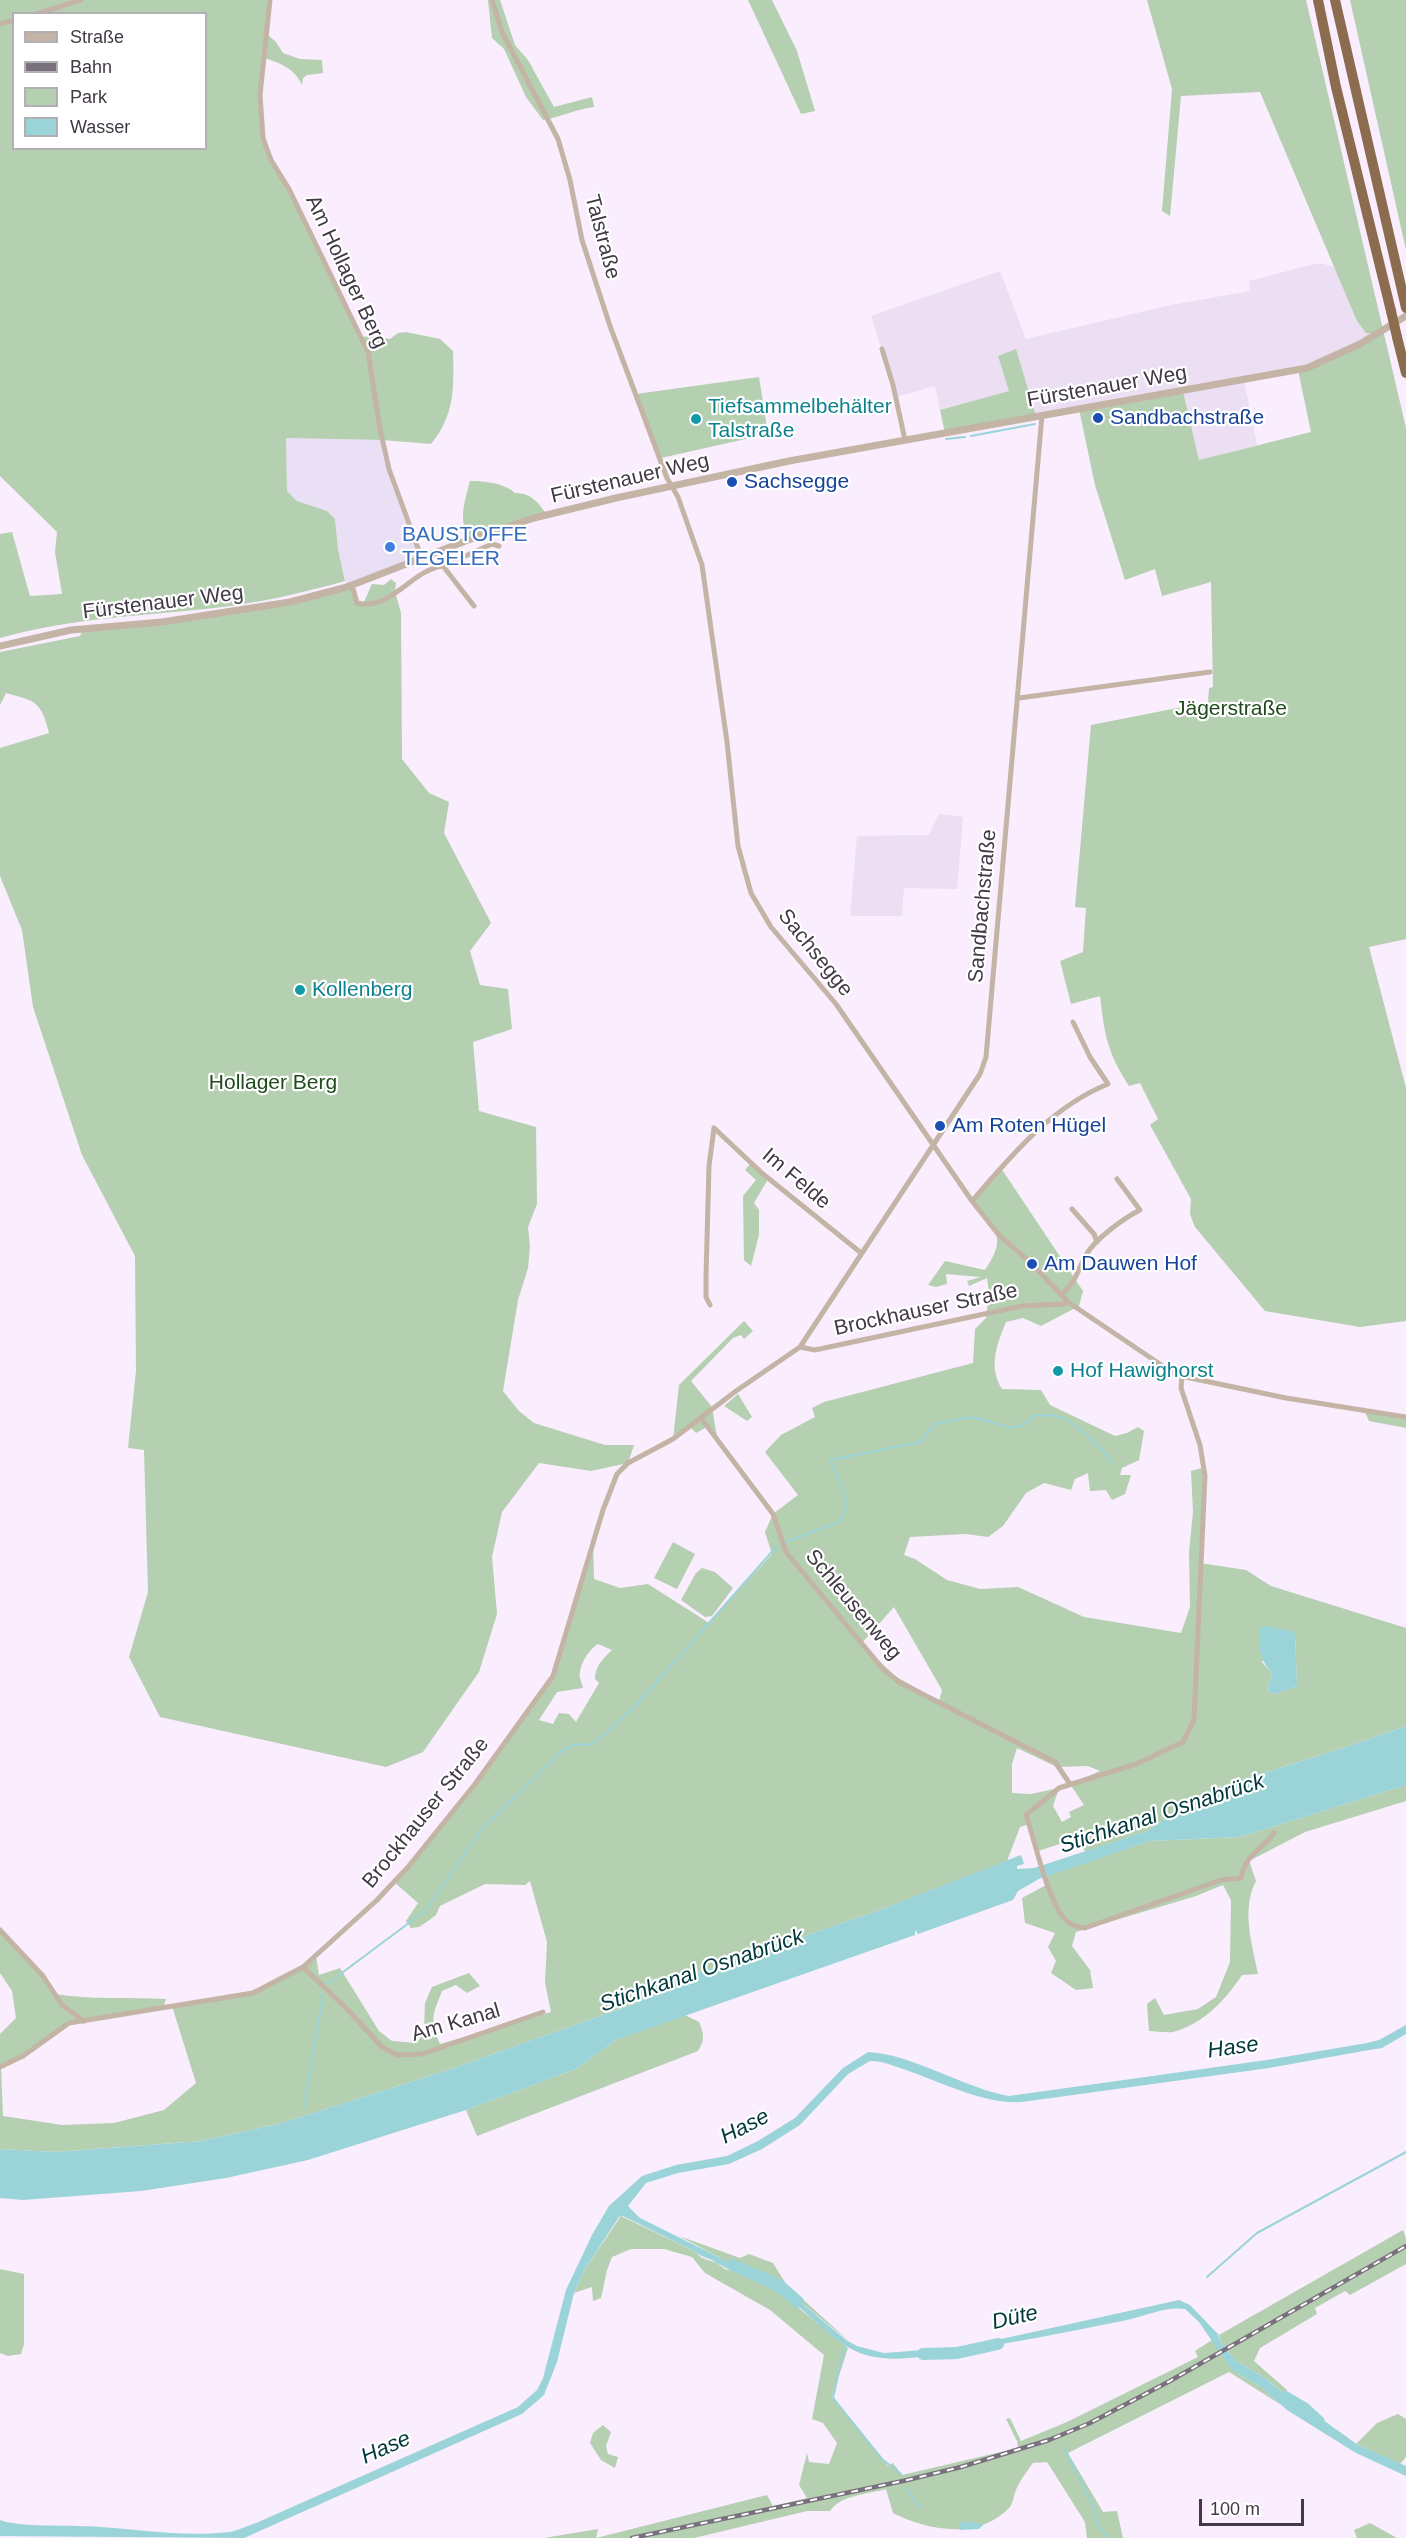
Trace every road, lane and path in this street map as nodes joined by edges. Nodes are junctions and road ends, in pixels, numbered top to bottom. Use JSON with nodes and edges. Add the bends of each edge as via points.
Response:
{"nodes":[{"id":1,"x":81,"y":0,"type":"edge"},
{"id":2,"x":270,"y":0,"type":"edge"},
{"id":3,"x":492,"y":0,"type":"edge"},
{"id":4,"x":1318,"y":0,"type":"edge"},
{"id":5,"x":1335,"y":0,"type":"edge"},
{"id":6,"x":42,"y":12,"type":"edge"},
{"id":7,"x":1406,"y":306,"type":"edge"},
{"id":8,"x":1406,"y":316,"type":"edge"},
{"id":9,"x":882,"y":349,"type":"dead end"},
{"id":10,"x":1406,"y":373,"type":"edge"},
{"id":11,"x":1042,"y":415,"type":"junction"},
{"id":12,"x":905,"y":440,"type":"junction"},
{"id":13,"x":672,"y":486,"type":"junction"},
{"id":14,"x":499,"y":546,"type":"dead end"},
{"id":15,"x":422,"y":559,"type":"junction"},
{"id":16,"x":443,"y":566,"type":"junction"},
{"id":17,"x":352,"y":585,"type":"junction"},
{"id":18,"x":474,"y":606,"type":"dead end"},
{"id":19,"x":0,"y":646,"type":"edge"},
{"id":20,"x":1210,"y":672,"type":"dead end"},
{"id":21,"x":1019,"y":698,"type":"junction"},
{"id":22,"x":1073,"y":1022,"type":"dead end"},
{"id":23,"x":933,"y":1145,"type":"junction"},
{"id":24,"x":1117,"y":1179,"type":"dead end"},
{"id":25,"x":972,"y":1201,"type":"junction"},
{"id":26,"x":1072,"y":1209,"type":"dead end"},
{"id":27,"x":1097,"y":1242,"type":"junction"},
{"id":28,"x":860,"y":1252,"type":"junction"},
{"id":29,"x":1061,"y":1295,"type":"junction"},
{"id":30,"x":1068,"y":1302,"type":"junction"},
{"id":31,"x":710,"y":1305,"type":"dead end"},
{"id":32,"x":800,"y":1347,"type":"junction"},
{"id":33,"x":1182,"y":1377,"type":"junction"},
{"id":34,"x":1406,"y":1417,"type":"edge"},
{"id":35,"x":701,"y":1418,"type":"junction"},
{"id":36,"x":1063,"y":1776,"type":"junction"},
{"id":37,"x":1070,"y":1784,"type":"junction"},
{"id":38,"x":1059,"y":1788,"type":"junction"},
{"id":39,"x":1274,"y":1833,"type":"dead end"},
{"id":40,"x":0,"y":1930,"type":"edge"},
{"id":41,"x":303,"y":1967,"type":"junction"},
{"id":42,"x":543,"y":2012,"type":"dead end"},
{"id":43,"x":84,"y":2021,"type":"junction"},
{"id":44,"x":0,"y":2067,"type":"edge"}],
"edges":[{"from":1,"to":6,"type":"street"},
{"from":2,"to":15,"type":"street","name":"Am Hollager Berg","via":[[260,95],[263,138],[368,352],[389,469]]},
{"from":3,"to":13,"type":"street","name":"Talstraße","via":[[502,32],[558,140],[596,283]]},
{"from":4,"to":10,"type":"highway","bridge":true},
{"from":5,"to":7,"type":"highway"},
{"from":8,"to":11,"type":"street","name":"Fürstenauer Weg","via":[[1360,344],[1307,368]]},
{"from":9,"to":12,"type":"street"},
{"from":11,"to":12,"type":"street","name":"Fürstenauer Weg"},
{"from":11,"to":21,"type":"street","name":"Sandbachstraße"},
{"from":12,"to":13,"type":"street","name":"Fürstenauer Weg"},
{"from":13,"to":15,"type":"street","name":"Fürstenauer Weg","via":[[534,518]]},
{"from":13,"to":23,"type":"street","name":"Sachsegge","via":[[702,566],[738,846],[751,893],[771,927],[836,1004]]},
{"from":14,"to":16,"type":"street","via":[[492,544]]},
{"from":15,"to":17,"type":"street","name":"Fürstenauer Weg"},
{"from":16,"to":17,"type":"street","via":[[413,579],[396,596],[368,603],[357,603]]},
{"from":16,"to":18,"type":"street"},
{"from":17,"to":19,"type":"street","name":"Fürstenauer Weg","via":[[262,607],[71,630]]},
{"from":20,"to":21,"type":"street"},
{"from":21,"to":23,"type":"street","name":"Sandbachstraße","via":[[986,1057],[980,1074]]},
{"from":22,"to":25,"type":"street","via":[[1107,1084],[1090,1091],[1028,1138]]},
{"from":23,"to":25,"type":"street","name":"Sachsegge"},
{"from":23,"to":28,"type":"street","name":"Sandbachstraße"},
{"from":24,"to":27,"type":"street","via":[[1140,1210]]},
{"from":25,"to":29,"type":"street","name":"Sachsegge","via":[[998,1234]]},
{"from":26,"to":27,"type":"street"},
{"from":27,"to":29,"type":"street","via":[[1077,1277]]},
{"from":28,"to":31,"type":"street","name":"Im Felde","via":[[763,1174],[714,1128],[706,1276]]},
{"from":28,"to":32,"type":"street","name":"Sandbachstraße"},
{"from":29,"to":30,"type":"street","name":"Sachsegge"},
{"from":30,"to":32,"type":"street","name":"Brockhauser Straße","via":[[1022,1306],[815,1350]]},
{"from":30,"to":33,"type":"street"},
{"from":32,"to":35,"type":"street"},
{"from":33,"to":34,"type":"street"},
{"from":33,"to":37,"type":"street","via":[[1181,1388],[1202,1452],[1204,1476],[1194,1720],[1183,1742],[1136,1764]]},
{"from":35,"to":36,"type":"street","name":"Schleusenweg","via":[[773,1514],[786,1552],[883,1669],[899,1682],[1055,1762]]},
{"from":35,"to":41,"type":"street","name":"Brockhauser Straße","via":[[660,1447],[628,1463],[617,1474],[553,1676],[475,1784],[408,1867]]},
{"from":36,"to":37,"type":"street","name":"Schleusenweg"},
{"from":36,"to":38,"type":"street"},
{"from":37,"to":38,"type":"street"},
{"from":38,"to":39,"type":"street","via":[[1026,1815],[1063,1917],[1084,1929],[1221,1880],[1241,1878],[1250,1855]]},
{"from":40,"to":43,"type":"street","via":[[43,1976],[62,2006]]},
{"from":41,"to":42,"type":"street","name":"Am Kanal","via":[[382,2047],[397,2055],[422,2054]]},
{"from":41,"to":43,"type":"street","name":"Brockhauser Straße","via":[[253,1993]]},
{"from":43,"to":44,"type":"street","name":"Brockhauser Straße","via":[[69,2023],[23,2056]]}]}
